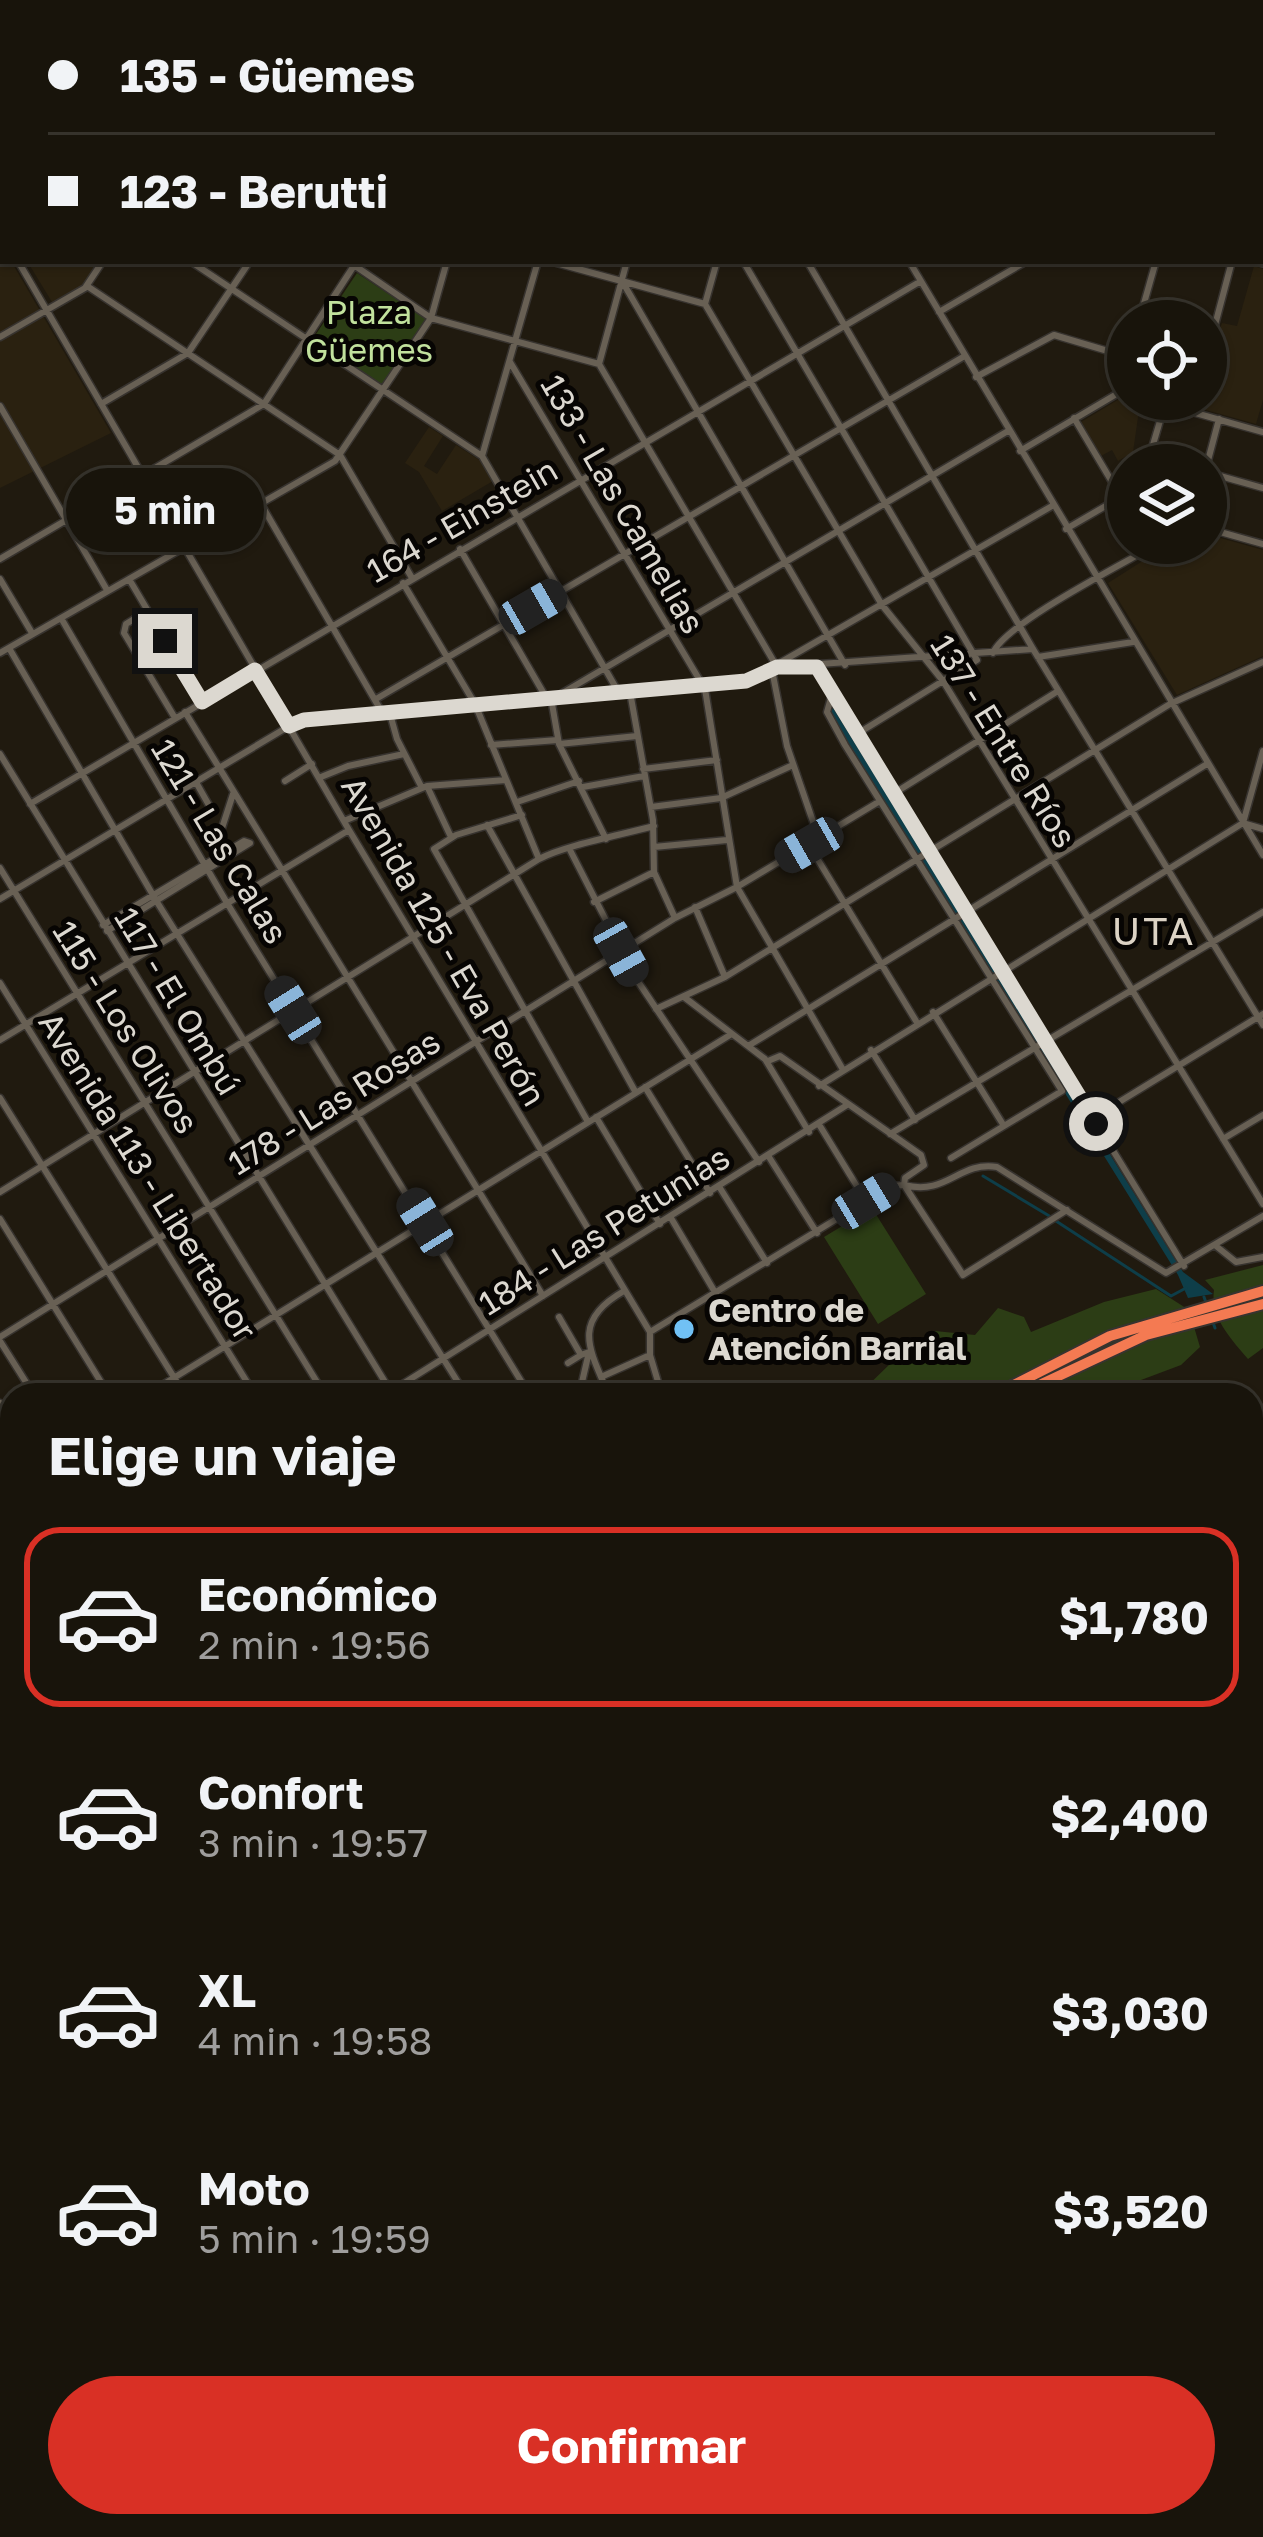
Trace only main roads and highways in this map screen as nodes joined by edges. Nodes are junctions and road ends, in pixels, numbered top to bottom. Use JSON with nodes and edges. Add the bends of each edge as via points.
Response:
{"nodes":[{"id":1,"x":1263,"y":1291,"type":"edge"},
{"id":2,"x":1263,"y":1304,"type":"edge"},
{"id":3,"x":1215,"y":1309,"type":"junction"},
{"id":4,"x":1191,"y":1315,"type":"junction"},
{"id":5,"x":1016,"y":1383,"type":"edge"},
{"id":6,"x":1042,"y":1383,"type":"edge"}],
"edges":[{"from":1,"to":3,"type":"highway"},
{"from":2,"to":3,"type":"highway"},
{"from":3,"to":4,"type":"highway"},
{"from":4,"to":5,"type":"highway","via":[[1079,1349]]},
{"from":4,"to":6,"type":"highway"}]}
